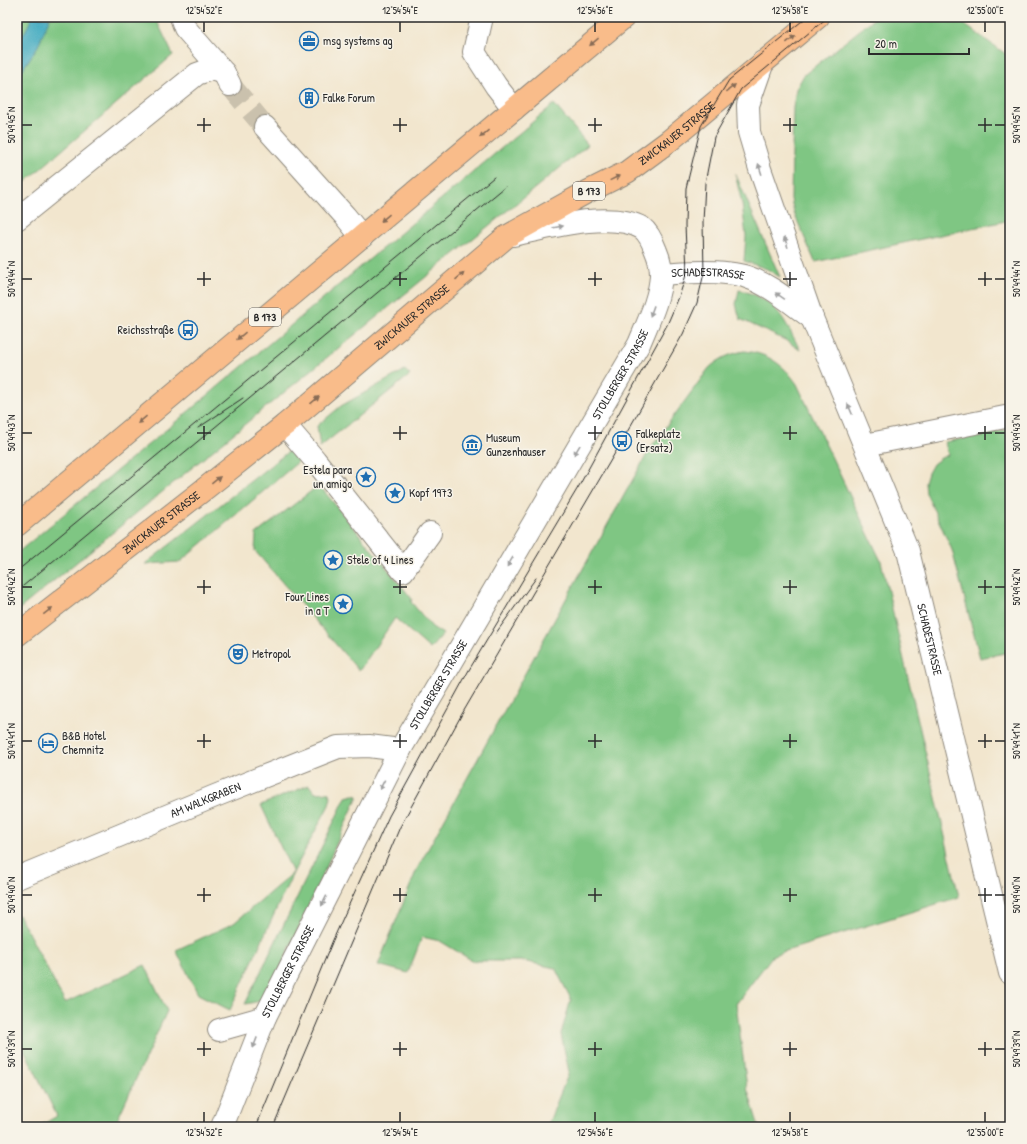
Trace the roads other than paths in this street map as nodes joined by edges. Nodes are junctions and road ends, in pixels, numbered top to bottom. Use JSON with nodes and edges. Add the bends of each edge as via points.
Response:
{"nodes":[{"id":1,"x":181,"y":17,"type":"edge"},
{"id":2,"x":482,"y":17,"type":"edge"},
{"id":3,"x":624,"y":17,"type":"edge"},
{"id":4,"x":818,"y":17,"type":"edge"},
{"id":5,"x":763,"y":62,"type":"junction"},
{"id":6,"x":514,"y":109,"type":"junction"},
{"id":7,"x":265,"y":127,"type":"tunnel mouth"},
{"id":8,"x":17,"y":219,"type":"edge"},
{"id":9,"x":362,"y":237,"type":"junction"},
{"id":10,"x":506,"y":237,"type":"junction"},
{"id":11,"x":661,"y":274,"type":"junction"},
{"id":12,"x":812,"y":318,"type":"junction"},
{"id":13,"x":1010,"y":416,"type":"edge"},
{"id":14,"x":285,"y":425,"type":"junction"},
{"id":15,"x":864,"y":445,"type":"junction"},
{"id":16,"x":17,"y":525,"type":"edge"},
{"id":17,"x":430,"y":533,"type":"dead end"},
{"id":18,"x":17,"y":635,"type":"edge"},
{"id":19,"x":400,"y":750,"type":"junction"},
{"id":20,"x":17,"y":878,"type":"edge"},
{"id":21,"x":1010,"y":973,"type":"edge"},
{"id":22,"x":265,"y":1017,"type":"junction"},
{"id":23,"x":219,"y":1030,"type":"dead end"},
{"id":24,"x":222,"y":1127,"type":"edge"}],
"edges":[{"from":1,"to":8,"type":"street","via":[[185,28],[227,79],[211,69],[197,74]]},
{"from":2,"to":6,"type":"street","via":[[474,52]]},
{"from":3,"to":6,"type":"main road","number":"B 173","one_way":true},
{"from":5,"to":4,"type":"main road","name":"ZWICKAUER STRASSE","number":"B 173","one_way":true},
{"from":10,"to":5,"type":"main road","name":"ZWICKAUER STRASSE","number":"B 173","one_way":true,"via":[[627,172],[692,122]]},
{"from":12,"to":5,"type":"street","name":"SCHADESTRASSE","one_way":true,"via":[[749,132],[748,105]]},
{"from":6,"to":9,"type":"main road","number":"B 173","one_way":true},
{"from":7,"to":9,"type":"street"},
{"from":9,"to":16,"type":"main road","number":"B 173","one_way":true},
{"from":10,"to":11,"type":"street","name":"SCHADESTRASSE","one_way":true,"via":[[598,220],[622,221],[643,228],[652,240]]},
{"from":14,"to":10,"type":"main road","name":"ZWICKAUER STRASSE","number":"B 173","one_way":true},
{"from":12,"to":11,"type":"street","name":"SCHADESTRASSE","one_way":true,"via":[[768,287],[746,277],[692,272]]},
{"from":11,"to":19,"type":"street","name":"STOLLBERGER STRASSE","one_way":true,"via":[[656,300],[639,344]]},
{"from":15,"to":12,"type":"street","name":"SCHADESTRASSE","one_way":true},
{"from":13,"to":15,"type":"street"},
{"from":14,"to":17,"type":"street","via":[[403,570]]},
{"from":18,"to":14,"type":"main road","name":"ZWICKAUER STRASSE","number":"B 173","one_way":true},
{"from":15,"to":21,"type":"street","name":"SCHADESTRASSE","via":[[908,551]]},
{"from":19,"to":20,"type":"street","name":"AM WALKGRABEN","via":[[369,746],[338,747]]},
{"from":19,"to":22,"type":"street","name":"STOLLBERGER STRASSE","one_way":true},
{"from":22,"to":23,"type":"street"},
{"from":22,"to":24,"type":"street","name":"STOLLBERGER STRASSE","one_way":true}]}
